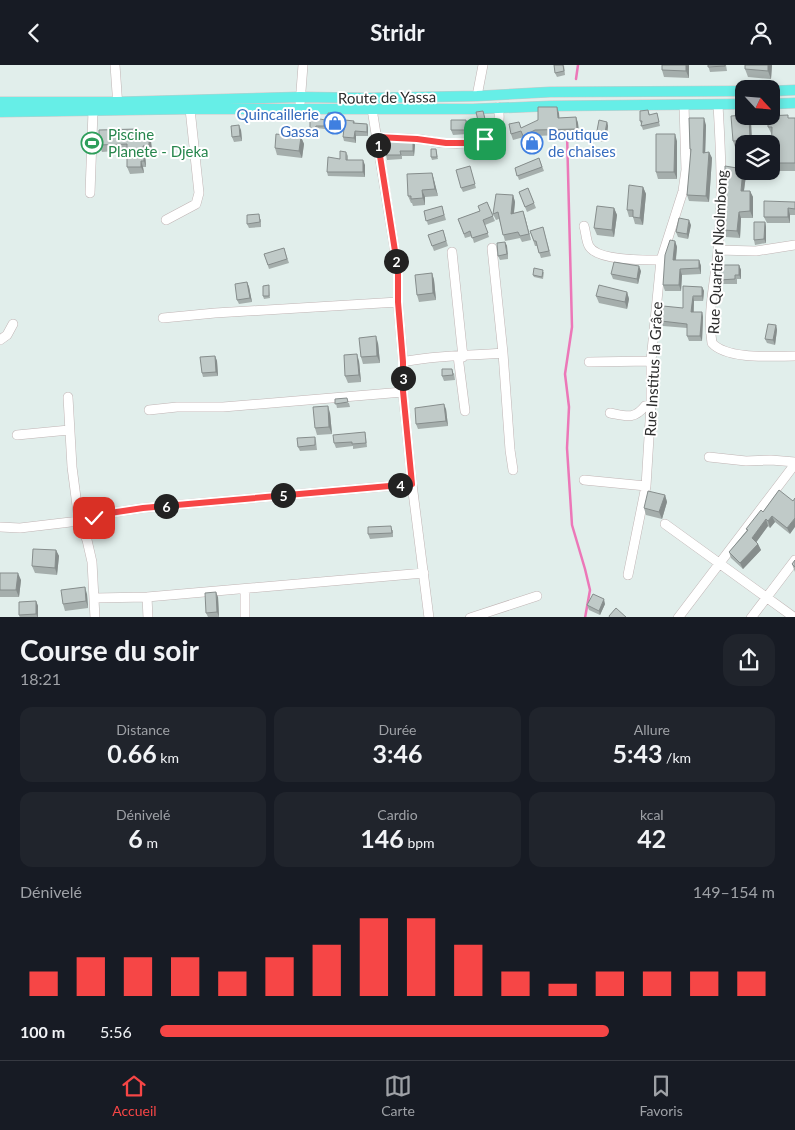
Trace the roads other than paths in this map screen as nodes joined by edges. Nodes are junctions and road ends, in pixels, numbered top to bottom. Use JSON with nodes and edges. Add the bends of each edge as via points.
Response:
{"nodes":[{"id":1,"x":115,"y":65,"type":"edge"},
{"id":2,"x":303,"y":65,"type":"edge"},
{"id":3,"x":482,"y":65,"type":"edge"},
{"id":4,"x":735,"y":91,"type":"edge"},
{"id":5,"x":780,"y":91,"type":"edge"},
{"id":6,"x":795,"y":91,"type":"edge"},
{"id":7,"x":477,"y":96,"type":"junction"},
{"id":8,"x":300,"y":97,"type":"junction"},
{"id":9,"x":0,"y":102,"type":"edge"},
{"id":10,"x":795,"y":103,"type":"edge"},
{"id":11,"x":780,"y":104,"type":"edge"},
{"id":12,"x":684,"y":105,"type":"junction"},
{"id":13,"x":718,"y":105,"type":"junction"},
{"id":14,"x":735,"y":105,"type":"edge"},
{"id":15,"x":118,"y":106,"type":"junction"},
{"id":16,"x":498,"y":107,"type":"junction"},
{"id":17,"x":190,"y":109,"type":"junction"},
{"id":18,"x":300,"y":109,"type":"junction"},
{"id":19,"x":372,"y":109,"type":"junction"},
{"id":20,"x":93,"y":111,"type":"junction"},
{"id":21,"x":0,"y":112,"type":"edge"},
{"id":22,"x":377,"y":137,"type":"junction"},
{"id":23,"x":90,"y":193,"type":"dead end"},
{"id":24,"x":166,"y":220,"type":"dead end"},
{"id":25,"x":584,"y":226,"type":"dead end"},
{"id":26,"x":795,"y":245,"type":"edge"},
{"id":27,"x":492,"y":248,"type":"dead end"},
{"id":28,"x":718,"y":250,"type":"junction"},
{"id":29,"x":452,"y":252,"type":"dead end"},
{"id":30,"x":661,"y":260,"type":"junction"},
{"id":31,"x":398,"y":302,"type":"junction"},
{"id":32,"x":163,"y":318,"type":"dead end"},
{"id":33,"x":14,"y":324,"type":"dead end"},
{"id":34,"x":0,"y":340,"type":"edge"},
{"id":35,"x":503,"y":353,"type":"junction"},
{"id":36,"x":795,"y":356,"type":"edge"},
{"id":37,"x":460,"y":357,"type":"junction"},
{"id":38,"x":650,"y":361,"type":"junction"},
{"id":39,"x":403,"y":362,"type":"junction"},
{"id":40,"x":589,"y":362,"type":"dead end"},
{"id":41,"x":403,"y":391,"type":"junction"},
{"id":42,"x":68,"y":397,"type":"dead end"},
{"id":43,"x":651,"y":405,"type":"junction"},
{"id":44,"x":149,"y":411,"type":"dead end"},
{"id":45,"x":465,"y":411,"type":"dead end"},
{"id":46,"x":610,"y":413,"type":"dead end"},
{"id":47,"x":69,"y":430,"type":"junction"},
{"id":48,"x":17,"y":435,"type":"dead end"},
{"id":49,"x":709,"y":457,"type":"dead end"},
{"id":50,"x":795,"y":463,"type":"edge"},
{"id":51,"x":513,"y":470,"type":"dead end"},
{"id":52,"x":584,"y":480,"type":"dead end"},
{"id":53,"x":412,"y":484,"type":"junction"},
{"id":54,"x":646,"y":486,"type":"junction"},
{"id":55,"x":79,"y":521,"type":"junction"},
{"id":56,"x":665,"y":524,"type":"dead end"},
{"id":57,"x":0,"y":527,"type":"edge"},
{"id":58,"x":795,"y":560,"type":"edge"},
{"id":59,"x":719,"y":563,"type":"junction"},
{"id":60,"x":424,"y":573,"type":"junction"},
{"id":61,"x":628,"y":575,"type":"dead end"},
{"id":62,"x":245,"y":589,"type":"junction"},
{"id":63,"x":537,"y":596,"type":"dead end"},
{"id":64,"x":147,"y":597,"type":"junction"},
{"id":65,"x":766,"y":597,"type":"junction"},
{"id":66,"x":95,"y":598,"type":"junction"},
{"id":67,"x":95,"y":617,"type":"edge"},
{"id":68,"x":148,"y":617,"type":"edge"},
{"id":69,"x":245,"y":617,"type":"edge"},
{"id":70,"x":429,"y":617,"type":"edge"},
{"id":71,"x":470,"y":617,"type":"edge"},
{"id":72,"x":678,"y":617,"type":"edge"},
{"id":73,"x":751,"y":617,"type":"edge"},
{"id":74,"x":795,"y":617,"type":"edge"}],
"edges":[{"from":1,"to":15,"type":"street"},
{"from":2,"to":8,"type":"street"},
{"from":3,"to":7,"type":"street"},
{"from":4,"to":7,"type":"main road","name":"Route de Yassa","via":[[550,92]]},
{"from":5,"to":6,"type":"main road"},
{"from":7,"to":8,"type":"main road","name":"Route de Yassa"},
{"from":8,"to":15,"type":"main road","name":"Route de Yassa"},
{"from":8,"to":18,"type":"street"},
{"from":9,"to":15,"type":"main road","name":"Route de Yassa"},
{"from":10,"to":11,"type":"main road"},
{"from":12,"to":13,"type":"main road","name":"Route de Yassa"},
{"from":12,"to":16,"type":"main road","name":"Route de Yassa"},
{"from":12,"to":30,"type":"street","name":"Rue Institus la Grâce","via":[[686,170],[683,191]]},
{"from":13,"to":14,"type":"main road","name":"Route de Yassa"},
{"from":13,"to":28,"type":"street","name":"Rue Quartier Nkolmbong","via":[[722,171]]},
{"from":15,"to":17,"type":"main road","name":"Route de Yassa"},
{"from":15,"to":20,"type":"main road","name":"Route de Yassa"},
{"from":16,"to":19,"type":"main road","name":"Route de Yassa"},
{"from":16,"to":22,"type":"street","via":[[496,132],[485,139],[446,143]]},
{"from":17,"to":18,"type":"main road","name":"Route de Yassa"},
{"from":17,"to":24,"type":"street","via":[[199,193],[196,204]]},
{"from":18,"to":19,"type":"main road","name":"Route de Yassa"},
{"from":19,"to":22,"type":"street"},
{"from":20,"to":21,"type":"main road","name":"Route de Yassa"},
{"from":20,"to":23,"type":"street"},
{"from":22,"to":31,"type":"street","via":[[398,270]]},
{"from":25,"to":30,"type":"street","via":[[589,246],[596,252],[628,259]]},
{"from":26,"to":28,"type":"street","via":[[756,251]]},
{"from":27,"to":35,"type":"street"},
{"from":28,"to":36,"type":"street","name":"Rue Quartier Nkolmbong","via":[[711,309],[712,343],[733,354]]},
{"from":29,"to":37,"type":"street"},
{"from":30,"to":38,"type":"street","name":"Rue Institus la Grâce"},
{"from":31,"to":32,"type":"street"},
{"from":31,"to":39,"type":"street"},
{"from":33,"to":34,"type":"street"},
{"from":35,"to":37,"type":"street"},
{"from":35,"to":51,"type":"street"},
{"from":37,"to":39,"type":"street","via":[[428,357]]},
{"from":37,"to":45,"type":"street"},
{"from":38,"to":40,"type":"street"},
{"from":38,"to":43,"type":"street","name":"Rue Institus la Grâce"},
{"from":39,"to":41,"type":"street"},
{"from":41,"to":44,"type":"street"},
{"from":41,"to":53,"type":"street"},
{"from":42,"to":47,"type":"street"},
{"from":43,"to":46,"type":"street","via":[[631,416]]},
{"from":43,"to":54,"type":"street","name":"Rue Institus la Grâce"},
{"from":47,"to":48,"type":"street"},
{"from":47,"to":55,"type":"street"},
{"from":49,"to":50,"type":"street"},
{"from":50,"to":59,"type":"street"},
{"from":52,"to":54,"type":"street"},
{"from":53,"to":55,"type":"street","via":[[143,508]]},
{"from":53,"to":60,"type":"street"},
{"from":54,"to":61,"type":"street","name":"Rue Institus la Grâce"},
{"from":55,"to":57,"type":"street","via":[[20,528]]},
{"from":55,"to":66,"type":"street","via":[[88,539]]},
{"from":56,"to":59,"type":"street"},
{"from":58,"to":65,"type":"street"},
{"from":59,"to":65,"type":"street"},
{"from":59,"to":72,"type":"street"},
{"from":60,"to":62,"type":"street"},
{"from":60,"to":70,"type":"street"},
{"from":62,"to":64,"type":"street"},
{"from":62,"to":69,"type":"street"},
{"from":63,"to":71,"type":"street"},
{"from":64,"to":66,"type":"street"},
{"from":64,"to":68,"type":"street"},
{"from":65,"to":73,"type":"street"},
{"from":65,"to":74,"type":"street"},
{"from":66,"to":67,"type":"street"}]}
